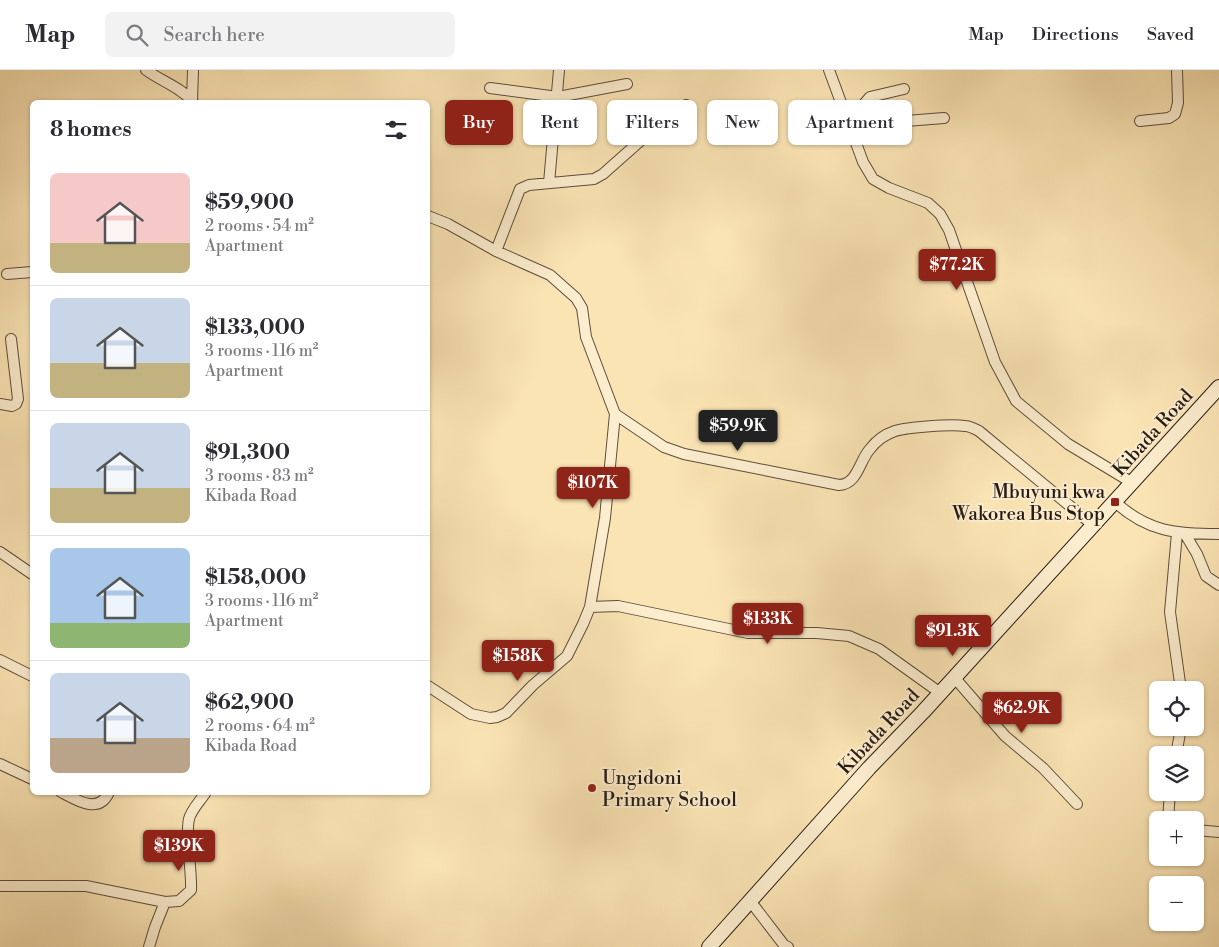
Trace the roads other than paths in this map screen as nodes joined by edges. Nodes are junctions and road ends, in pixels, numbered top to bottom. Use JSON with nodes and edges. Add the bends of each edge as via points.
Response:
{"nodes":[{"id":1,"x":146,"y":70,"type":"edge"},
{"id":2,"x":193,"y":70,"type":"edge"},
{"id":3,"x":559,"y":70,"type":"edge"},
{"id":4,"x":829,"y":70,"type":"edge"},
{"id":5,"x":1177,"y":70,"type":"edge"},
{"id":6,"x":627,"y":84,"type":"dead end"},
{"id":7,"x":490,"y":88,"type":"dead end"},
{"id":8,"x":904,"y":90,"type":"dead end"},
{"id":9,"x":558,"y":97,"type":"junction"},
{"id":10,"x":191,"y":100,"type":"edge"},
{"id":11,"x":193,"y":100,"type":"edge"},
{"id":12,"x":840,"y":100,"type":"edge"},
{"id":13,"x":867,"y":100,"type":"edge"},
{"id":14,"x":944,"y":118,"type":"dead end"},
{"id":15,"x":1140,"y":120,"type":"dead end"},
{"id":16,"x":912,"y":121,"type":"edge"},
{"id":17,"x":636,"y":145,"type":"edge"},
{"id":18,"x":857,"y":145,"type":"edge"},
{"id":19,"x":549,"y":183,"type":"junction"},
{"id":20,"x":430,"y":217,"type":"edge"},
{"id":21,"x":496,"y":251,"type":"junction"},
{"id":22,"x":30,"y":272,"type":"edge"},
{"id":23,"x":7,"y":274,"type":"dead end"},
{"id":24,"x":11,"y":339,"type":"dead end"},
{"id":25,"x":1219,"y":387,"type":"edge"},
{"id":26,"x":0,"y":404,"type":"edge"},
{"id":27,"x":615,"y":414,"type":"junction"},
{"id":28,"x":1131,"y":482,"type":"junction"},
{"id":29,"x":1115,"y":502,"type":"junction"},
{"id":30,"x":1093,"y":525,"type":"junction"},
{"id":31,"x":1181,"y":533,"type":"junction"},
{"id":32,"x":1219,"y":534,"type":"edge"},
{"id":33,"x":0,"y":552,"type":"edge"},
{"id":34,"x":30,"y":573,"type":"edge"},
{"id":35,"x":1219,"y":585,"type":"edge"},
{"id":36,"x":590,"y":607,"type":"junction"},
{"id":37,"x":0,"y":660,"type":"edge"},
{"id":38,"x":30,"y":675,"type":"edge"},
{"id":39,"x":954,"y":677,"type":"junction"},
{"id":40,"x":1180,"y":681,"type":"edge"},
{"id":41,"x":430,"y":687,"type":"edge"},
{"id":42,"x":939,"y":692,"type":"junction"},
{"id":43,"x":0,"y":764,"type":"edge"},
{"id":44,"x":30,"y":779,"type":"edge"},
{"id":45,"x":67,"y":795,"type":"edge"},
{"id":46,"x":108,"y":795,"type":"edge"},
{"id":47,"x":204,"y":795,"type":"edge"},
{"id":48,"x":1077,"y":804,"type":"dead end"},
{"id":49,"x":1204,"y":831,"type":"edge"},
{"id":50,"x":1219,"y":832,"type":"edge"},
{"id":51,"x":0,"y":886,"type":"edge"},
{"id":52,"x":165,"y":902,"type":"junction"},
{"id":53,"x":751,"y":902,"type":"junction"},
{"id":54,"x":149,"y":947,"type":"edge"},
{"id":55,"x":709,"y":947,"type":"edge"},
{"id":56,"x":788,"y":947,"type":"edge"}],
"edges":[{"from":1,"to":10,"type":"street"},
{"from":2,"to":11,"type":"street"},
{"from":3,"to":9,"type":"street"},
{"from":4,"to":12,"type":"street"},
{"from":5,"to":15,"type":"street","via":[[1175,114],[1169,118]]},
{"from":6,"to":9,"type":"street"},
{"from":7,"to":9,"type":"street"},
{"from":8,"to":13,"type":"street"},
{"from":9,"to":19,"type":"street"},
{"from":14,"to":16,"type":"street"},
{"from":17,"to":19,"type":"street","via":[[594,179]]},
{"from":18,"to":28,"type":"street","via":[[873,179],[928,202],[940,214],[949,230],[995,362],[1016,401],[1068,444]]},
{"from":19,"to":21,"type":"street","via":[[520,189]]},
{"from":20,"to":21,"type":"street"},
{"from":21,"to":27,"type":"street","via":[[550,275],[580,302],[586,337]]},
{"from":22,"to":23,"type":"street"},
{"from":24,"to":26,"type":"street","via":[[18,399],[12,406]]},
{"from":25,"to":28,"type":"main road","name":"Kibada Road"},
{"from":27,"to":30,"type":"street","via":[[675,452],[839,485],[851,480],[869,449],[894,431],[966,426],[979,431]]},
{"from":27,"to":36,"type":"street"},
{"from":28,"to":29,"type":"main road","name":"Kibada Road"},
{"from":29,"to":30,"type":"main road","name":"Kibada Road"},
{"from":29,"to":31,"type":"street","via":[[1143,523]]},
{"from":30,"to":39,"type":"main road","name":"Kibada Road"},
{"from":31,"to":32,"type":"street"},
{"from":31,"to":35,"type":"street","via":[[1198,554],[1206,576]]},
{"from":31,"to":40,"type":"street","via":[[1170,612]]},
{"from":33,"to":34,"type":"street"},
{"from":36,"to":41,"type":"street","via":[[566,656],[502,715],[478,717]]},
{"from":36,"to":42,"type":"street","via":[[618,606],[748,633],[849,636],[879,650]]},
{"from":37,"to":38,"type":"street"},
{"from":39,"to":42,"type":"main road","name":"Kibada Road"},
{"from":39,"to":48,"type":"street","via":[[1005,736],[1044,768]]},
{"from":42,"to":53,"type":"main road","name":"Kibada Road"},
{"from":43,"to":44,"type":"street"},
{"from":45,"to":46,"type":"street","via":[[85,804],[98,804]]},
{"from":47,"to":52,"type":"street","via":[[189,818],[191,890],[179,901]]},
{"from":49,"to":50,"type":"street"},
{"from":51,"to":52,"type":"street","via":[[86,886]]},
{"from":52,"to":54,"type":"street"},
{"from":53,"to":55,"type":"main road","name":"Kibada Road"},
{"from":53,"to":56,"type":"street"}]}
